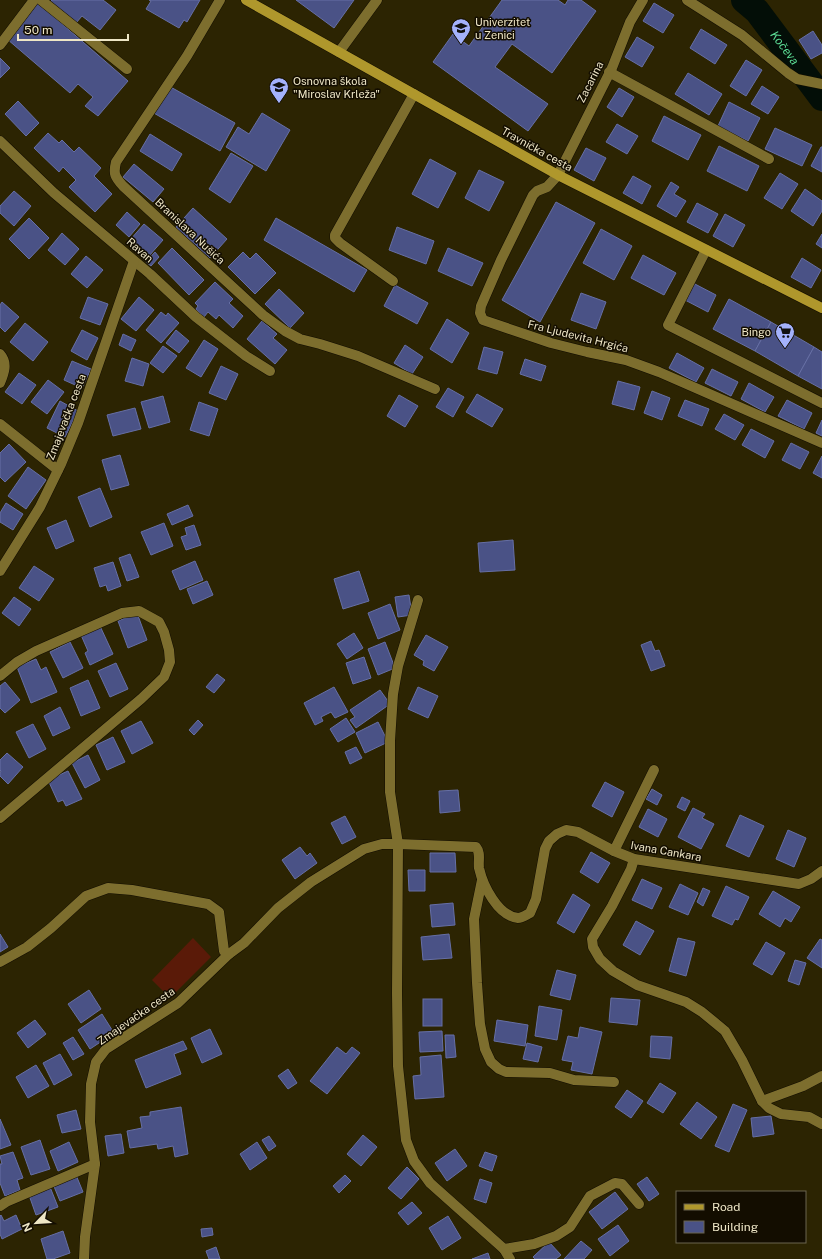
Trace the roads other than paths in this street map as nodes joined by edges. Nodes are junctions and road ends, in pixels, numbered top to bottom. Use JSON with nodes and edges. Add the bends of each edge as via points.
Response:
{"nodes":[{"id":1,"x":34,"y":0,"type":"edge"},
{"id":2,"x":41,"y":0,"type":"edge"},
{"id":3,"x":220,"y":0,"type":"edge"},
{"id":4,"x":246,"y":0,"type":"edge"},
{"id":5,"x":377,"y":0,"type":"edge"},
{"id":6,"x":643,"y":0,"type":"edge"},
{"id":7,"x":687,"y":0,"type":"edge"},
{"id":8,"x":0,"y":45,"type":"edge"},
{"id":9,"x":339,"y":52,"type":"junction"},
{"id":10,"x":127,"y":69,"type":"dead end"},
{"id":11,"x":609,"y":72,"type":"junction"},
{"id":12,"x":821,"y":84,"type":"edge"},
{"id":13,"x":414,"y":94,"type":"junction"},
{"id":14,"x":0,"y":141,"type":"edge"},
{"id":15,"x":769,"y":159,"type":"dead end"},
{"id":16,"x":558,"y":176,"type":"junction"},
{"id":17,"x":706,"y":250,"type":"junction"},
{"id":18,"x":134,"y":261,"type":"junction"},
{"id":19,"x":393,"y":281,"type":"dead end"},
{"id":20,"x":822,"y":308,"type":"edge"},
{"id":21,"x":0,"y":354,"type":"edge"},
{"id":22,"x":270,"y":372,"type":"dead end"},
{"id":23,"x":0,"y":383,"type":"edge"},
{"id":24,"x":435,"y":389,"type":"dead end"},
{"id":25,"x":822,"y":404,"type":"edge"},
{"id":26,"x":0,"y":424,"type":"edge"},
{"id":27,"x":822,"y":443,"type":"edge"},
{"id":28,"x":58,"y":470,"type":"junction"},
{"id":29,"x":0,"y":571,"type":"edge"},
{"id":30,"x":418,"y":600,"type":"dead end"},
{"id":31,"x":0,"y":676,"type":"edge"},
{"id":32,"x":654,"y":770,"type":"dead end"},
{"id":33,"x":0,"y":818,"type":"edge"},
{"id":34,"x":398,"y":844,"type":"junction"},
{"id":35,"x":614,"y":851,"type":"junction"},
{"id":36,"x":634,"y":859,"type":"junction"},
{"id":37,"x":822,"y":871,"type":"edge"},
{"id":38,"x":482,"y":880,"type":"junction"},
{"id":39,"x":229,"y":954,"type":"junction"},
{"id":40,"x":0,"y":962,"type":"edge"},
{"id":41,"x":822,"y":1076,"type":"edge"},
{"id":42,"x":614,"y":1082,"type":"dead end"},
{"id":43,"x":762,"y":1101,"type":"junction"},
{"id":44,"x":822,"y":1124,"type":"edge"},
{"id":45,"x":95,"y":1164,"type":"junction"},
{"id":46,"x":639,"y":1204,"type":"dead end"},
{"id":47,"x":0,"y":1206,"type":"edge"},
{"id":48,"x":504,"y":1249,"type":"junction"},
{"id":49,"x":84,"y":1259,"type":"edge"},
{"id":50,"x":510,"y":1259,"type":"edge"}],
"edges":[{"from":1,"to":8,"type":"street"},
{"from":2,"to":10,"type":"street"},
{"from":3,"to":24,"type":"street","name":"Branislava Nušića","via":[[187,56],[116,162],[116,178],[263,315],[285,331],[300,339],[358,356]]},
{"from":4,"to":9,"type":"main road","name":"Travnička cesta"},
{"from":5,"to":9,"type":"street"},
{"from":6,"to":11,"type":"street","name":"Zacarina","via":[[630,22]]},
{"from":7,"to":12,"type":"street","via":[[742,35],[797,79]]},
{"from":9,"to":13,"type":"main road","name":"Travnička cesta"},
{"from":11,"to":15,"type":"street"},
{"from":11,"to":16,"type":"street","name":"Zacarina"},
{"from":13,"to":16,"type":"main road","name":"Travnička cesta"},
{"from":13,"to":19,"type":"street","via":[[335,235],[340,243]]},
{"from":14,"to":18,"type":"street","name":"Ravan","via":[[54,193]]},
{"from":16,"to":17,"type":"main road","name":"Travnička cesta"},
{"from":16,"to":27,"type":"street","name":"Fra Ljudevita Hrgića","via":[[547,187],[533,194],[481,306],[483,320],[551,343],[626,360]]},
{"from":17,"to":20,"type":"main road","name":"Travnička cesta"},
{"from":17,"to":25,"type":"street","via":[[668,325]]},
{"from":18,"to":22,"type":"street","name":"Ravan","via":[[196,317]]},
{"from":18,"to":28,"type":"street","name":"Zmajevačka cesta","via":[[78,423]]},
{"from":21,"to":23,"type":"street","via":[[4,359],[5,369]]},
{"from":26,"to":28,"type":"street"},
{"from":28,"to":29,"type":"street","name":"Zmajevačka cesta","via":[[40,507]]},
{"from":30,"to":34,"type":"street","via":[[393,694],[390,792]]},
{"from":31,"to":33,"type":"street","via":[[36,651],[122,613],[139,611],[159,622],[169,650],[170,662],[164,677]]},
{"from":32,"to":35,"type":"street"},
{"from":34,"to":38,"type":"street","name":"Ivana Cankara","via":[[476,847]]},
{"from":34,"to":39,"type":"street","name":"Zmajevačka cesta","via":[[364,848],[311,882],[278,908],[244,943]]},
{"from":34,"to":48,"type":"street","via":[[398,1066],[406,1140],[414,1161],[430,1183]]},
{"from":35,"to":36,"type":"street","name":"Ivana Cankara"},
{"from":35,"to":38,"type":"street","name":"Ivana Cankara","via":[[578,832],[566,830],[557,834],[545,849],[536,899],[530,914],[519,918],[509,916],[498,907]]},
{"from":36,"to":37,"type":"street","name":"Ivana Cankara","via":[[799,884]]},
{"from":36,"to":43,"type":"street","via":[[631,870],[592,939],[593,947],[600,959],[613,971],[638,985],[686,1002],[724,1031]]},
{"from":38,"to":42,"type":"street","via":[[474,919],[476,969],[480,1024],[485,1049],[491,1062],[506,1072],[550,1074],[574,1080]]},
{"from":39,"to":40,"type":"street","via":[[224,951],[219,912],[208,904],[108,888],[86,896],[27,947]]},
{"from":39,"to":45,"type":"street","name":"Zmajevačka cesta","via":[[178,1003],[106,1049],[96,1062],[91,1084],[90,1122]]},
{"from":41,"to":43,"type":"street"},
{"from":43,"to":44,"type":"street","via":[[781,1114],[809,1117]]},
{"from":45,"to":47,"type":"street"},
{"from":45,"to":49,"type":"street","name":"Zmajevačka cesta"},
{"from":46,"to":48,"type":"street","via":[[622,1184],[615,1183],[590,1196],[570,1227],[556,1236],[534,1244]]},
{"from":48,"to":50,"type":"street"}]}
